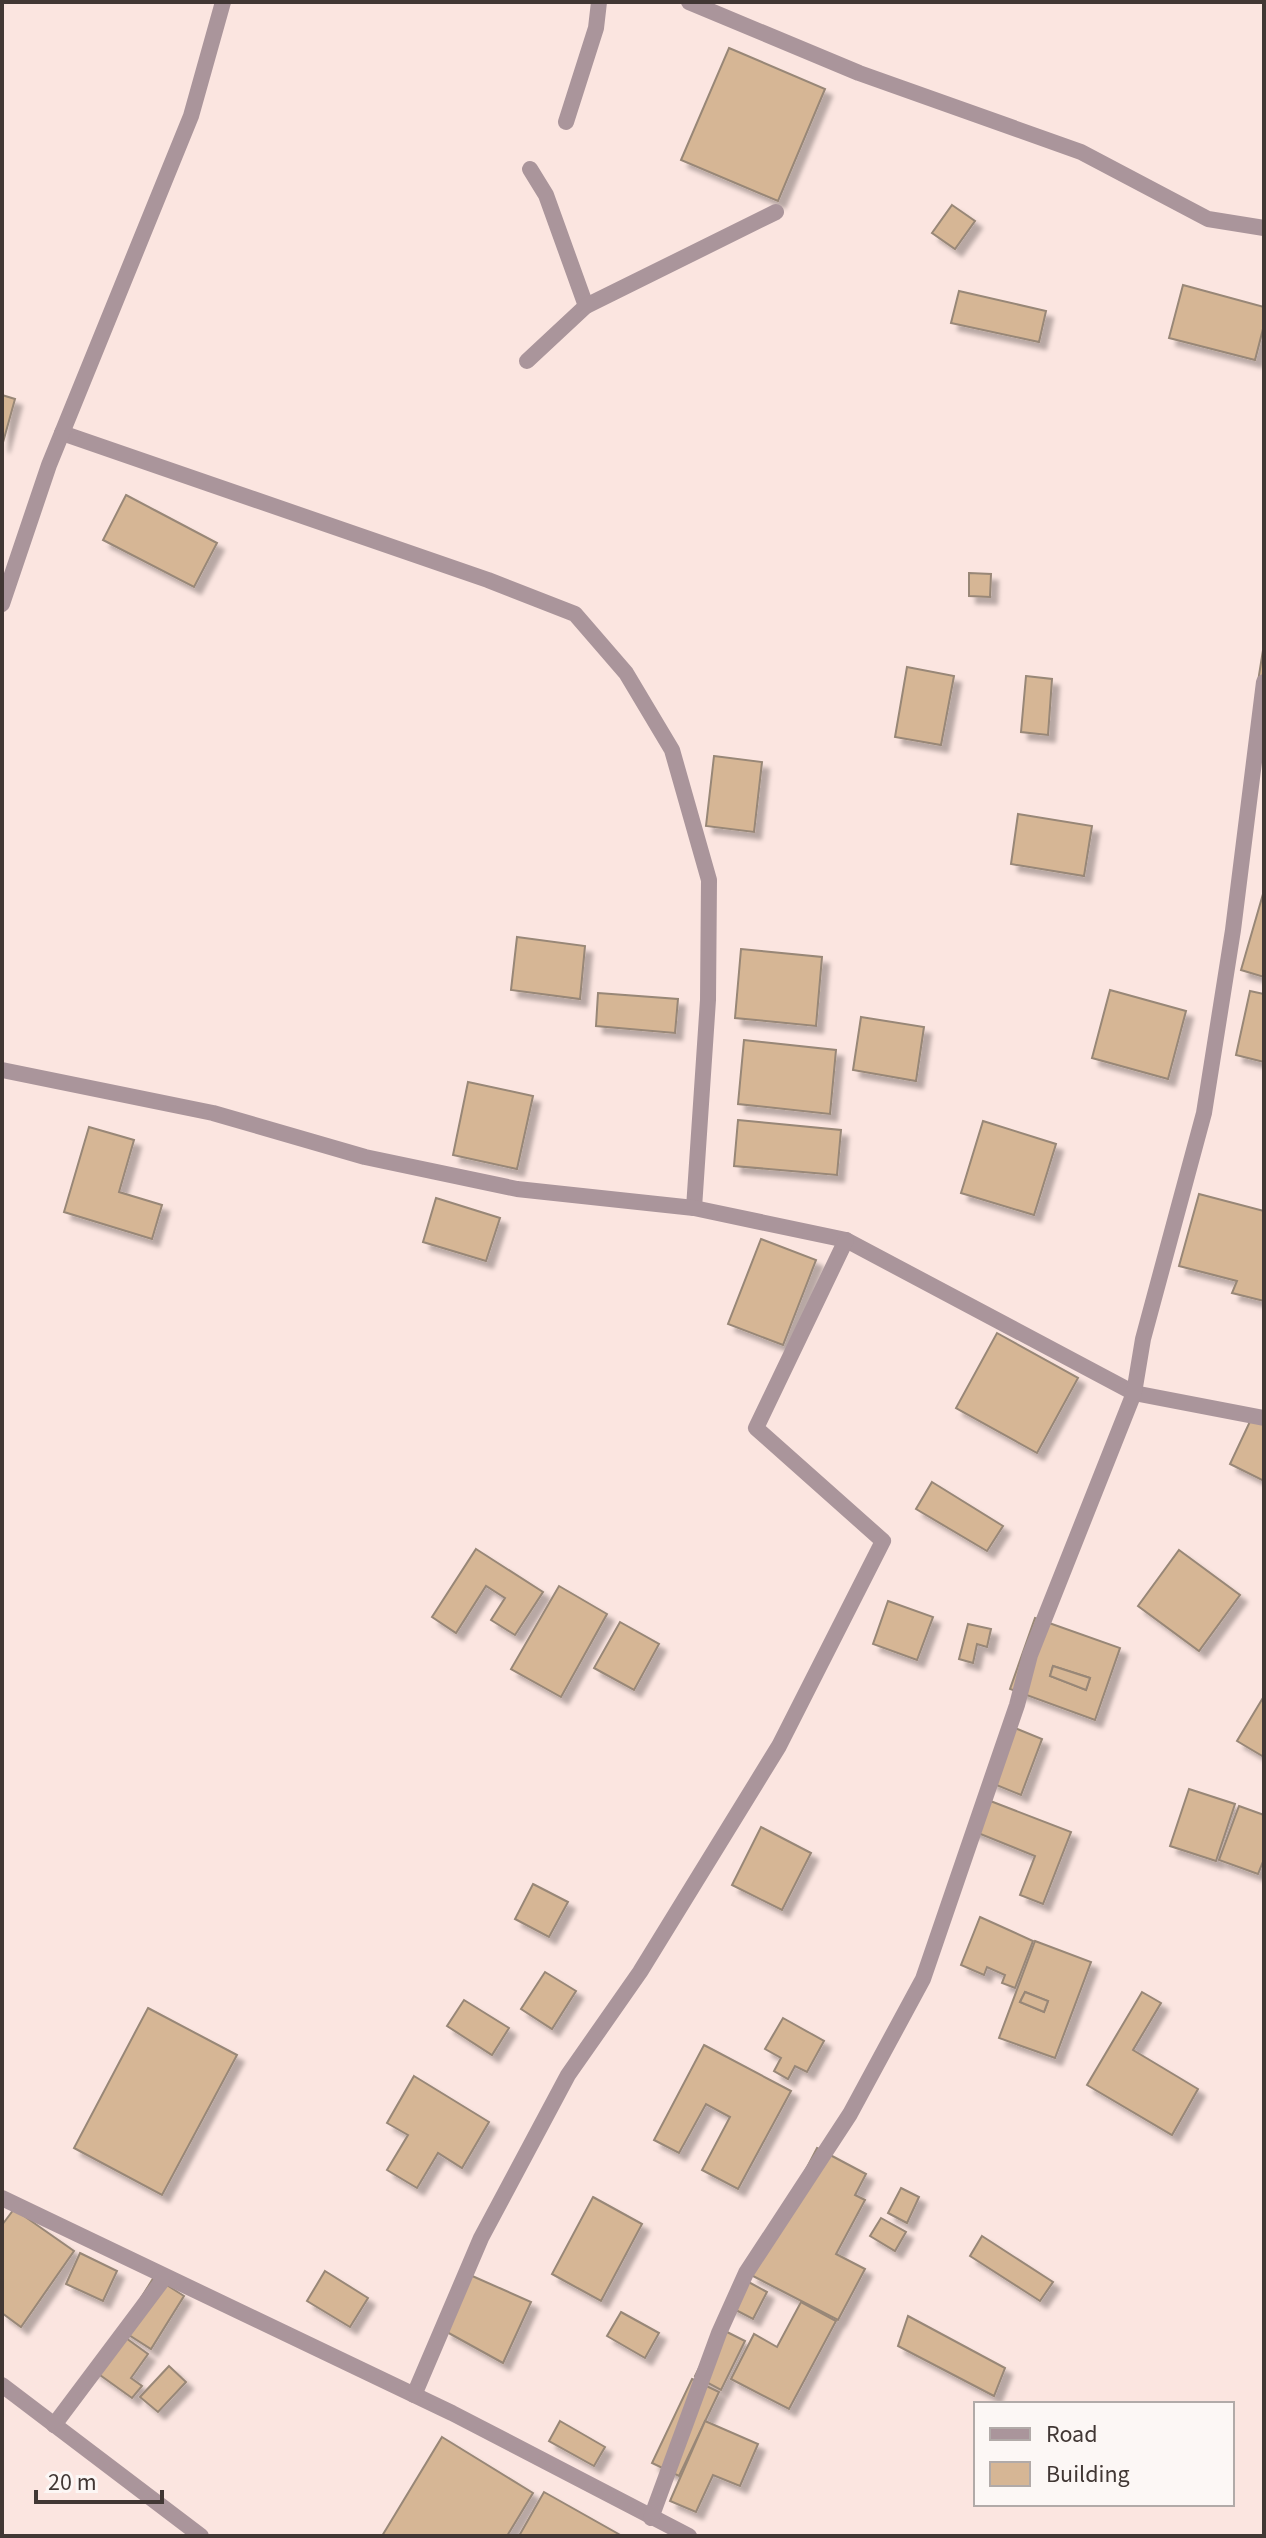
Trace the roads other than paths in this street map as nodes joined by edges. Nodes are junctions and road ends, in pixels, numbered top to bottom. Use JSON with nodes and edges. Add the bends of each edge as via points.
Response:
{"nodes":[{"id":1,"x":223,"y":2,"type":"edge"},
{"id":2,"x":599,"y":2,"type":"edge"},
{"id":3,"x":689,"y":2,"type":"edge"},
{"id":4,"x":566,"y":122,"type":"dead end"},
{"id":5,"x":530,"y":169,"type":"dead end"},
{"id":6,"x":776,"y":212,"type":"dead end"},
{"id":7,"x":1264,"y":228,"type":"edge"},
{"id":8,"x":586,"y":306,"type":"junction"},
{"id":9,"x":527,"y":361,"type":"dead end"},
{"id":10,"x":62,"y":433,"type":"junction"},
{"id":11,"x":2,"y":604,"type":"edge"},
{"id":12,"x":1264,"y":682,"type":"edge"},
{"id":13,"x":1260,"y":732,"type":"edge"},
{"id":14,"x":2,"y":1070,"type":"edge"},
{"id":15,"x":694,"y":1208,"type":"junction"},
{"id":16,"x":846,"y":1240,"type":"junction"},
{"id":17,"x":1134,"y":1393,"type":"junction"},
{"id":18,"x":1264,"y":1418,"type":"edge"},
{"id":19,"x":2,"y":2198,"type":"edge"},
{"id":20,"x":165,"y":2277,"type":"junction"},
{"id":21,"x":2,"y":2385,"type":"edge"},
{"id":22,"x":414,"y":2395,"type":"junction"},
{"id":23,"x":54,"y":2425,"type":"junction"},
{"id":24,"x":651,"y":2518,"type":"junction"},
{"id":25,"x":201,"y":2536,"type":"edge"},
{"id":26,"x":689,"y":2536,"type":"edge"}],
"edges":[{"from":1,"to":10,"type":"street","via":[[191,116]]},
{"from":2,"to":4,"type":"street","via":[[596,28]]},
{"from":3,"to":7,"type":"street","via":[[859,73],[1081,152],[1208,219]]},
{"from":5,"to":8,"type":"street","via":[[546,195]]},
{"from":6,"to":8,"type":"street"},
{"from":8,"to":9,"type":"street"},
{"from":10,"to":11,"type":"street"},
{"from":10,"to":15,"type":"street","via":[[575,614],[626,673],[672,750],[709,880],[708,1000]]},
{"from":12,"to":13,"type":"street"},
{"from":13,"to":17,"type":"street","via":[[1204,1113],[1143,1339]]},
{"from":14,"to":15,"type":"street","via":[[213,1113],[365,1157],[517,1189]]},
{"from":15,"to":16,"type":"street"},
{"from":16,"to":17,"type":"street"},
{"from":16,"to":22,"type":"street","via":[[756,1428],[883,1541],[779,1746],[640,1972],[568,2075],[481,2238]]},
{"from":17,"to":18,"type":"street"},
{"from":17,"to":24,"type":"street","via":[[1030,1655],[923,1979],[850,2114],[746,2273]]},
{"from":19,"to":20,"type":"street"},
{"from":20,"to":22,"type":"street"},
{"from":20,"to":23,"type":"street"},
{"from":21,"to":23,"type":"street"},
{"from":22,"to":24,"type":"street"},
{"from":23,"to":25,"type":"street"},
{"from":24,"to":26,"type":"street"}]}
